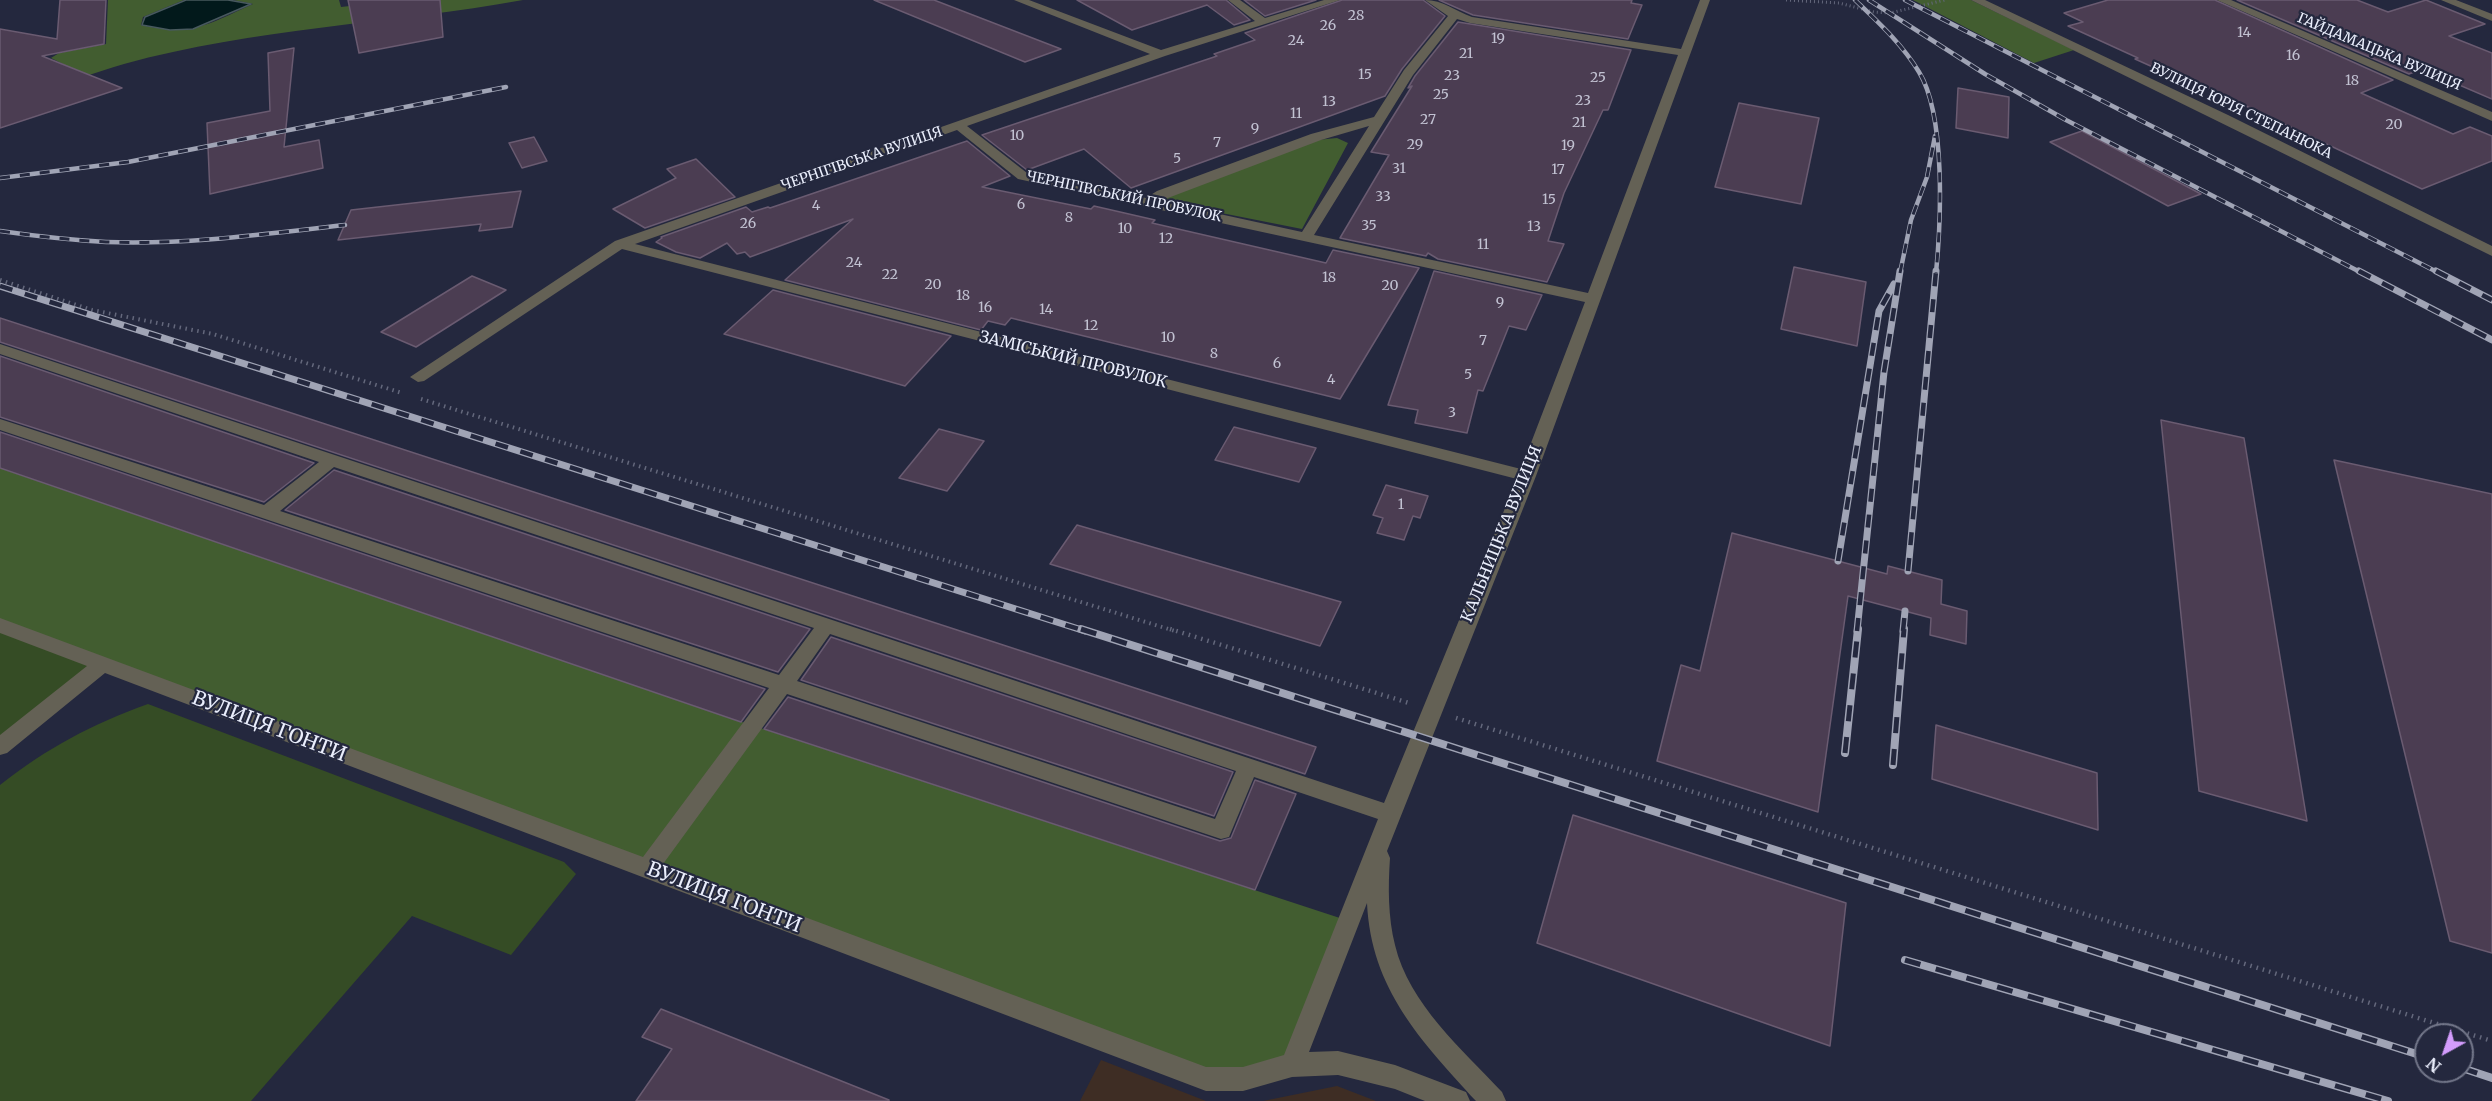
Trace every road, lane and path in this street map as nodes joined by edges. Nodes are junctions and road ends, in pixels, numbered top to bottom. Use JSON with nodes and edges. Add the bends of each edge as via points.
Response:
{"nodes":[{"id":1,"x":1018,"y":0,"type":"edge"},
{"id":2,"x":1233,"y":0,"type":"edge"},
{"id":3,"x":1335,"y":0,"type":"edge"},
{"id":4,"x":1430,"y":0,"type":"edge"},
{"id":5,"x":1705,"y":0,"type":"edge"},
{"id":6,"x":1786,"y":0,"type":"edge"},
{"id":7,"x":1945,"y":0,"type":"edge"},
{"id":8,"x":1976,"y":0,"type":"edge"},
{"id":9,"x":2222,"y":0,"type":"edge"},
{"id":10,"x":2446,"y":0,"type":"edge"},
{"id":11,"x":1455,"y":15,"type":"junction"},
{"id":12,"x":2492,"y":18,"type":"edge"},
{"id":13,"x":1263,"y":22,"type":"junction"},
{"id":14,"x":1685,"y":53,"type":"junction"},
{"id":15,"x":1161,"y":54,"type":"junction"},
{"id":16,"x":2492,"y":117,"type":"edge"},
{"id":17,"x":1377,"y":120,"type":"junction"},
{"id":18,"x":958,"y":125,"type":"junction"},
{"id":19,"x":1148,"y":203,"type":"junction"},
{"id":20,"x":1306,"y":237,"type":"junction"},
{"id":21,"x":620,"y":244,"type":"junction"},
{"id":22,"x":2489,"y":248,"type":"edge"},
{"id":23,"x":0,"y":280,"type":"edge"},
{"id":24,"x":1593,"y":298,"type":"junction"},
{"id":25,"x":0,"y":349,"type":"edge"},
{"id":26,"x":418,"y":377,"type":"dead end"},
{"id":27,"x":406,"y":394,"type":"dead end"},
{"id":28,"x":418,"y":398,"type":"dead end"},
{"id":29,"x":0,"y":424,"type":"edge"},
{"id":30,"x":333,"y":459,"type":"junction"},
{"id":31,"x":1527,"y":476,"type":"junction"},
{"id":32,"x":267,"y":512,"type":"junction"},
{"id":33,"x":0,"y":625,"type":"edge"},
{"id":34,"x":826,"y":626,"type":"junction"},
{"id":35,"x":102,"y":664,"type":"junction"},
{"id":36,"x":783,"y":683,"type":"junction"},
{"id":37,"x":1431,"y":710,"type":"junction"},
{"id":38,"x":0,"y":747,"type":"edge"},
{"id":39,"x":1248,"y":767,"type":"junction"},
{"id":40,"x":1391,"y":814,"type":"junction"},
{"id":41,"x":1380,"y":841,"type":"junction"},
{"id":42,"x":647,"y":869,"type":"junction"},
{"id":43,"x":2492,"y":1041,"type":"edge"},
{"id":44,"x":1292,"y":1065,"type":"junction"},
{"id":45,"x":1457,"y":1101,"type":"edge"},
{"id":46,"x":1492,"y":1101,"type":"edge"}],
"edges":[{"from":1,"to":15,"type":"street"},
{"from":2,"to":13,"type":"street"},
{"from":3,"to":13,"type":"street","name":"ЧЕРНІГІВСЬКА ВУЛИЦЯ"},
{"from":4,"to":11,"type":"street"},
{"from":5,"to":14,"type":"street","name":"КАЛЬНИЦЬКА ВУЛИЦЯ"},
{"from":6,"to":7,"type":"path","via":[[1839,3],[1890,13]]},
{"from":8,"to":22,"type":"street","name":"ВУЛИЦЯ ЮРІЯ СТЕПАНЮКА"},
{"from":9,"to":16,"type":"street","name":"ГАЙДАМАЦЬКА ВУЛИЦЯ"},
{"from":10,"to":12,"type":"street"},
{"from":11,"to":14,"type":"street"},
{"from":11,"to":17,"type":"street","via":[[1408,73]]},
{"from":13,"to":15,"type":"street","name":"ЧЕРНІГІВСЬКА ВУЛИЦЯ"},
{"from":14,"to":24,"type":"street","name":"КАЛЬНИЦЬКА ВУЛИЦЯ"},
{"from":15,"to":18,"type":"street","name":"ЧЕРНІГІВСЬКА ВУЛИЦЯ"},
{"from":17,"to":19,"type":"street","via":[[1316,137]]},
{"from":17,"to":20,"type":"street"},
{"from":18,"to":19,"type":"street","name":"ЧЕРНІГІВСЬКИЙ ПРОВУЛОК","via":[[1023,176]]},
{"from":18,"to":21,"type":"street","name":"ЧЕРНІГІВСЬКА ВУЛИЦЯ"},
{"from":19,"to":20,"type":"street","name":"ЧЕРНІГІВСЬКИЙ ПРОВУЛОК"},
{"from":20,"to":24,"type":"street","name":"ЧЕРНІГІВСЬКИЙ ПРОВУЛОК"},
{"from":21,"to":26,"type":"street","name":"ЧЕРНІГІВСЬКА ВУЛИЦЯ"},
{"from":21,"to":31,"type":"street","name":"ЗАМІСЬКИЙ ПРОВУЛОК"},
{"from":23,"to":27,"type":"path","via":[[92,310],[213,334]]},
{"from":24,"to":31,"type":"street","name":"КАЛЬНИЦЬКА ВУЛИЦЯ"},
{"from":25,"to":30,"type":"street"},
{"from":28,"to":37,"type":"path"},
{"from":29,"to":32,"type":"street"},
{"from":30,"to":32,"type":"street"},
{"from":30,"to":34,"type":"street"},
{"from":31,"to":37,"type":"street","name":"КАЛЬНИЦЬКА ВУЛИЦЯ"},
{"from":32,"to":36,"type":"street"},
{"from":33,"to":35,"type":"street","name":"ВУЛИЦЯ ГОНТИ"},
{"from":34,"to":36,"type":"street"},
{"from":34,"to":39,"type":"street"},
{"from":35,"to":38,"type":"street"},
{"from":35,"to":42,"type":"street","name":"ВУЛИЦЯ ГОНТИ"},
{"from":36,"to":39,"type":"street","via":[[1221,830]]},
{"from":36,"to":42,"type":"street"},
{"from":37,"to":40,"type":"street","name":"КАЛЬНИЦЬКА ВУЛИЦЯ"},
{"from":37,"to":43,"type":"path"},
{"from":39,"to":40,"type":"street"},
{"from":40,"to":41,"type":"street","name":"КАЛЬНИЦЬКА ВУЛИЦЯ"},
{"from":41,"to":44,"type":"street","name":"КАЛЬНИЦЬКА ВУЛИЦЯ"},
{"from":41,"to":46,"type":"street","via":[[1377,895],[1383,946],[1400,988],[1423,1023]]},
{"from":42,"to":44,"type":"street","name":"ВУЛИЦЯ ГОНТИ","via":[[1206,1079],[1243,1078]]},
{"from":44,"to":45,"type":"street","name":"ВУЛИЦЯ ГОНТИ","via":[[1338,1063],[1395,1077]]}]}
